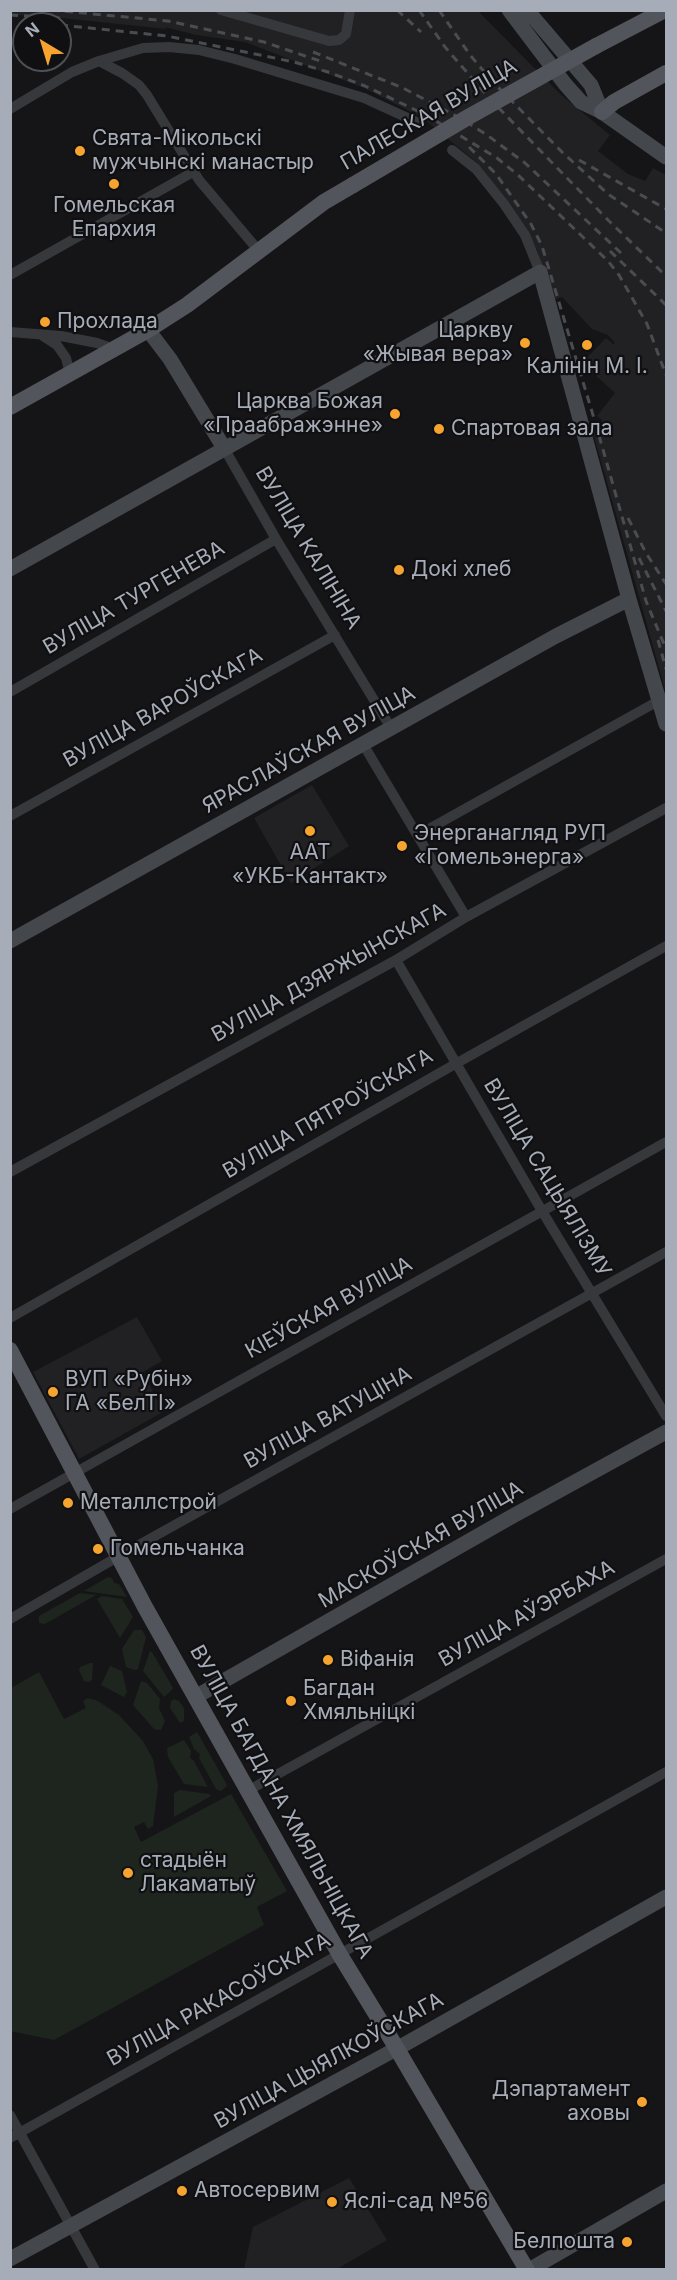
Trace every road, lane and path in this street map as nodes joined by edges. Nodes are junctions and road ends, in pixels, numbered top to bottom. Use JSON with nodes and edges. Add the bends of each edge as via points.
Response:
{"nodes":[{"id":1,"x":221,"y":10,"type":"edge"},
{"id":2,"x":350,"y":10,"type":"edge"},
{"id":3,"x":509,"y":10,"type":"edge"},
{"id":4,"x":665,"y":10,"type":"edge"},
{"id":5,"x":528,"y":20,"type":"edge"},
{"id":6,"x":99,"y":61,"type":"junction"},
{"id":7,"x":666,"y":73,"type":"edge"},
{"id":8,"x":10,"y":109,"type":"edge"},
{"id":9,"x":602,"y":112,"type":"junction"},
{"id":10,"x":421,"y":124,"type":"dead end"},
{"id":11,"x":452,"y":150,"type":"dead end"},
{"id":12,"x":666,"y":157,"type":"edge"},
{"id":13,"x":193,"y":172,"type":"junction"},
{"id":14,"x":258,"y":250,"type":"junction"},
{"id":15,"x":540,"y":272,"type":"junction"},
{"id":16,"x":10,"y":275,"type":"edge"},
{"id":17,"x":148,"y":330,"type":"junction"},
{"id":18,"x":10,"y":332,"type":"edge"},
{"id":19,"x":43,"y":335,"type":"junction"},
{"id":20,"x":83,"y":341,"type":"junction"},
{"id":21,"x":114,"y":350,"type":"junction"},
{"id":22,"x":66,"y":358,"type":"junction"},
{"id":23,"x":70,"y":374,"type":"junction"},
{"id":24,"x":10,"y":407,"type":"edge"},
{"id":25,"x":224,"y":448,"type":"junction"},
{"id":26,"x":276,"y":539,"type":"junction"},
{"id":27,"x":10,"y":569,"type":"edge"},
{"id":28,"x":629,"y":599,"type":"junction"},
{"id":29,"x":335,"y":635,"type":"junction"},
{"id":30,"x":10,"y":692,"type":"edge"},
{"id":31,"x":660,"y":700,"type":"junction"},
{"id":32,"x":666,"y":724,"type":"edge"},
{"id":33,"x":391,"y":728,"type":"junction"},
{"id":34,"x":363,"y":744,"type":"junction"},
{"id":35,"x":666,"y":808,"type":"edge"},
{"id":36,"x":10,"y":816,"type":"edge"},
{"id":37,"x":418,"y":835,"type":"junction"},
{"id":38,"x":466,"y":917,"type":"junction"},
{"id":39,"x":10,"y":941,"type":"edge"},
{"id":40,"x":666,"y":946,"type":"edge"},
{"id":41,"x":396,"y":960,"type":"junction"},
{"id":42,"x":457,"y":1063,"type":"junction"},
{"id":43,"x":666,"y":1142,"type":"edge"},
{"id":44,"x":10,"y":1172,"type":"edge"},
{"id":45,"x":542,"y":1211,"type":"junction"},
{"id":46,"x":666,"y":1252,"type":"edge"},
{"id":47,"x":592,"y":1293,"type":"junction"},
{"id":48,"x":10,"y":1318,"type":"edge"},
{"id":49,"x":10,"y":1350,"type":"edge"},
{"id":50,"x":666,"y":1416,"type":"edge"},
{"id":51,"x":666,"y":1432,"type":"edge"},
{"id":52,"x":75,"y":1473,"type":"junction"},
{"id":53,"x":10,"y":1509,"type":"edge"},
{"id":54,"x":119,"y":1557,"type":"junction"},
{"id":55,"x":666,"y":1559,"type":"edge"},
{"id":56,"x":10,"y":1619,"type":"edge"},
{"id":57,"x":197,"y":1696,"type":"junction"},
{"id":58,"x":666,"y":1772,"type":"edge"},
{"id":59,"x":249,"y":1790,"type":"junction"},
{"id":60,"x":666,"y":1897,"type":"edge"},
{"id":61,"x":340,"y":1955,"type":"junction"},
{"id":62,"x":397,"y":2049,"type":"junction"},
{"id":63,"x":10,"y":2115,"type":"edge"},
{"id":64,"x":16,"y":2136,"type":"edge"},
{"id":65,"x":666,"y":2191,"type":"edge"},
{"id":66,"x":71,"y":2226,"type":"junction"},
{"id":67,"x":10,"y":2259,"type":"edge"},
{"id":68,"x":95,"y":2270,"type":"edge"},
{"id":69,"x":528,"y":2270,"type":"edge"}],
"edges":[{"from":1,"to":2,"type":"street","via":[[329,41],[346,34]]},
{"from":3,"to":5,"type":"street"},
{"from":4,"to":14,"type":"main road","name":"ПАЛЕСКАЯ ВУЛІЦА","bridge":true,"via":[[470,116],[324,202]]},
{"from":5,"to":9,"type":"street","via":[[591,85]]},
{"from":6,"to":8,"type":"street","via":[[72,72]]},
{"from":6,"to":10,"type":"street","via":[[143,48],[199,50],[364,98]]},
{"from":6,"to":13,"type":"street","via":[[139,85]]},
{"from":7,"to":9,"type":"main road"},
{"from":9,"to":12,"type":"street"},
{"from":11,"to":15,"type":"street","via":[[476,169],[504,204],[525,236]]},
{"from":13,"to":14,"type":"street"},
{"from":13,"to":16,"type":"street"},
{"from":14,"to":17,"type":"main road","name":"ПАЛЕСКАЯ ВУЛІЦА"},
{"from":15,"to":25,"type":"street"},
{"from":15,"to":28,"type":"street"},
{"from":17,"to":21,"type":"main road","name":"ПАЛЕСКАЯ ВУЛІЦА"},
{"from":17,"to":25,"type":"street","name":"ВУЛІЦА КАЛІНІНА"},
{"from":18,"to":19,"type":"street"},
{"from":19,"to":20,"type":"street"},
{"from":19,"to":22,"type":"street"},
{"from":20,"to":21,"type":"street"},
{"from":20,"to":22,"type":"street","via":[[71,347]]},
{"from":21,"to":23,"type":"main road","name":"ПАЛЕСКАЯ ВУЛІЦА"},
{"from":22,"to":23,"type":"street"},
{"from":23,"to":24,"type":"main road","name":"ПАЛЕСКАЯ ВУЛІЦА"},
{"from":25,"to":26,"type":"street","name":"ВУЛІЦА КАЛІНІНА"},
{"from":25,"to":27,"type":"street"},
{"from":26,"to":29,"type":"street","name":"ВУЛІЦА КАЛІНІНА"},
{"from":26,"to":30,"type":"street","name":"ВУЛІЦА ТУРГЕНЕВА"},
{"from":28,"to":31,"type":"street"},
{"from":28,"to":33,"type":"street","name":"ЯРАСЛАЎСКАЯ ВУЛІЦА"},
{"from":29,"to":33,"type":"street","name":"ВУЛІЦА КАЛІНІНА"},
{"from":29,"to":36,"type":"street","name":"ВУЛІЦА ВАРОЎСКАГА"},
{"from":31,"to":32,"type":"street"},
{"from":31,"to":37,"type":"street"},
{"from":33,"to":34,"type":"street","name":"ЯРАСЛАЎСКАЯ ВУЛІЦА"},
{"from":34,"to":37,"type":"street"},
{"from":34,"to":39,"type":"street","name":"ЯРАСЛАЎСКАЯ ВУЛІЦА"},
{"from":35,"to":38,"type":"street","name":"ВУЛІЦА ДЗЯРЖЫНСКАГА"},
{"from":37,"to":38,"type":"street"},
{"from":38,"to":41,"type":"street","name":"ВУЛІЦА ДЗЯРЖЫНСКАГА"},
{"from":40,"to":42,"type":"street","name":"ВУЛІЦА ПЯТРОЎСКАГА"},
{"from":41,"to":42,"type":"street","name":"ВУЛІЦА САЦЫЯЛІЗМУ"},
{"from":41,"to":44,"type":"street","name":"ВУЛІЦА ДЗЯРЖЫНСКАГА"},
{"from":42,"to":45,"type":"street","name":"ВУЛІЦА САЦЫЯЛІЗМУ"},
{"from":42,"to":48,"type":"street","name":"ВУЛІЦА ПЯТРОЎСКАГА"},
{"from":43,"to":45,"type":"street","name":"КІЕЎСКАЯ ВУЛІЦА"},
{"from":45,"to":47,"type":"street","name":"ВУЛІЦА САЦЫЯЛІЗМУ"},
{"from":45,"to":52,"type":"street","name":"КІЕЎСКАЯ ВУЛІЦА"},
{"from":46,"to":47,"type":"street","name":"ВУЛІЦА ВАТУЦІНА"},
{"from":47,"to":50,"type":"street","name":"ВУЛІЦА САЦЫЯЛІЗМУ"},
{"from":47,"to":54,"type":"street","name":"ВУЛІЦА ВАТУЦІНА"},
{"from":49,"to":52,"type":"main road","name":"ВУЛІЦА БАГДАНА ХМЯЛЬНІЦКАГА"},
{"from":51,"to":57,"type":"street","name":"МАСКОЎСКАЯ ВУЛІЦА"},
{"from":52,"to":53,"type":"street","name":"КІЕЎСКАЯ ВУЛІЦА"},
{"from":52,"to":54,"type":"main road","name":"ВУЛІЦА БАГДАНА ХМЯЛЬНІЦКАГА"},
{"from":54,"to":56,"type":"street","name":"ВУЛІЦА ВАТУЦІНА"},
{"from":54,"to":57,"type":"main road","name":"ВУЛІЦА БАГДАНА ХМЯЛЬНІЦКАГА"},
{"from":55,"to":59,"type":"street","name":"ВУЛІЦА АЎЭРБАХА"},
{"from":57,"to":59,"type":"main road","name":"ВУЛІЦА БАГДАНА ХМЯЛЬНІЦКАГА"},
{"from":58,"to":61,"type":"street","name":"ВУЛІЦА РАКАСОЎСКАГА"},
{"from":59,"to":61,"type":"main road","name":"ВУЛІЦА БАГДАНА ХМЯЛЬНІЦКАГА"},
{"from":60,"to":62,"type":"street","name":"ВУЛІЦА ЦЫЯЛКОЎСКАГА"},
{"from":61,"to":62,"type":"main road","name":"ВУЛІЦА БАГДАНА ХМЯЛЬНІЦКАГА"},
{"from":61,"to":64,"type":"street","name":"ВУЛІЦА РАКАСОЎСКАГА"},
{"from":62,"to":66,"type":"street","name":"ВУЛІЦА ЦЫЯЛКОЎСКАГА"},
{"from":62,"to":69,"type":"main road","name":"ВУЛІЦА БАГДАНА ХМЯЛЬНІЦКАГА"},
{"from":63,"to":64,"type":"street"},
{"from":64,"to":66,"type":"street"},
{"from":65,"to":69,"type":"street"},
{"from":66,"to":67,"type":"street","name":"ВУЛІЦА ЦЫЯЛКОЎСКАГА"},
{"from":66,"to":68,"type":"street"}]}
